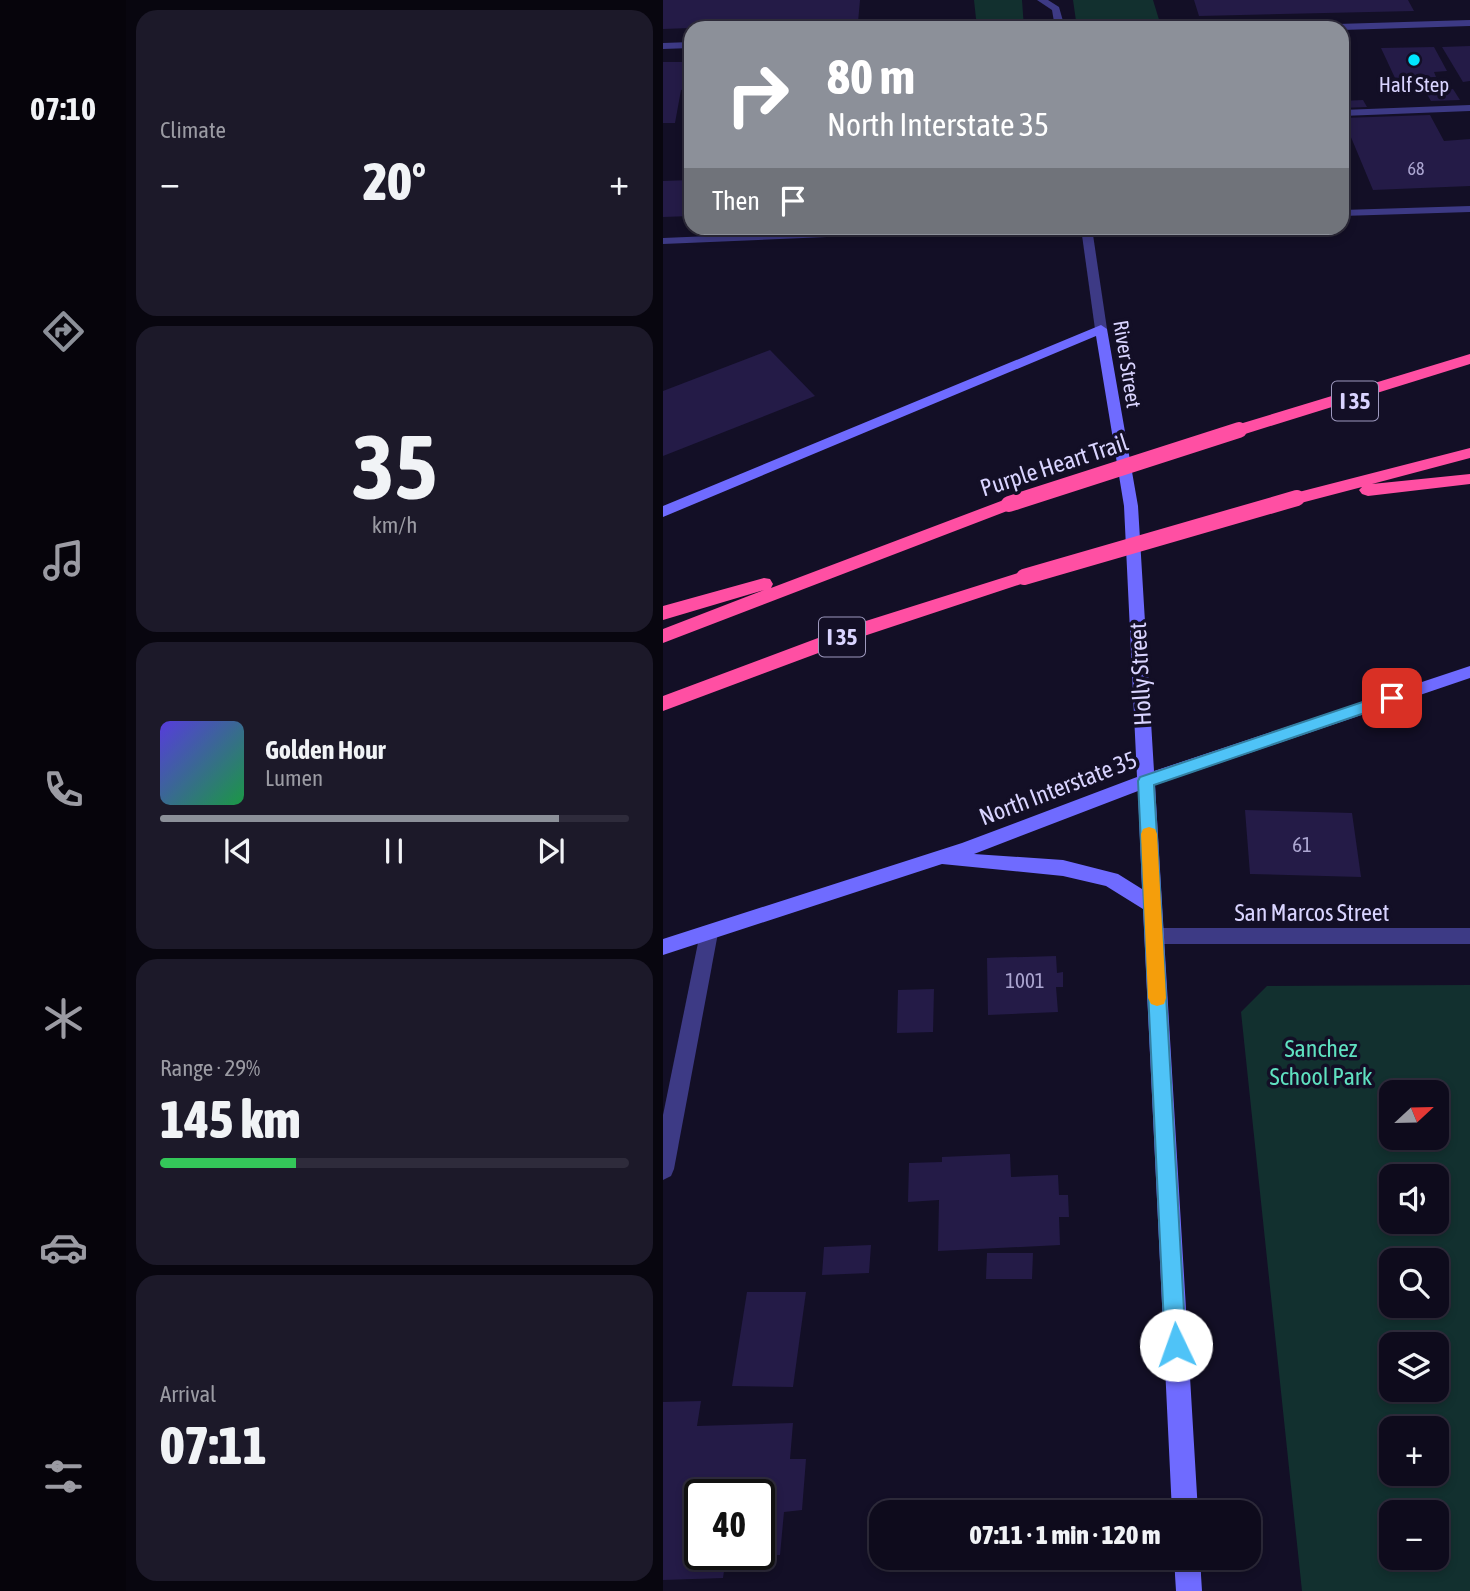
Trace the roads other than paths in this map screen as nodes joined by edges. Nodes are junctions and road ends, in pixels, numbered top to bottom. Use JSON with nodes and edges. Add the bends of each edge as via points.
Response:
{"nodes":[{"id":1,"x":1042,"y":0,"type":"edge"},
{"id":2,"x":1060,"y":21,"type":"edge"},
{"id":3,"x":1470,"y":23,"type":"edge"},
{"id":4,"x":1349,"y":27,"type":"edge"},
{"id":5,"x":684,"y":45,"type":"edge"},
{"id":6,"x":663,"y":46,"type":"edge"},
{"id":7,"x":1470,"y":108,"type":"edge"},
{"id":8,"x":1349,"y":113,"type":"edge"},
{"id":9,"x":1470,"y":209,"type":"edge"},
{"id":10,"x":1349,"y":213,"type":"edge"},
{"id":11,"x":803,"y":235,"type":"edge"},
{"id":12,"x":1087,"y":235,"type":"edge"},
{"id":13,"x":663,"y":241,"type":"edge"},
{"id":14,"x":1101,"y":328,"type":"junction"},
{"id":15,"x":1470,"y":359,"type":"edge"},
{"id":16,"x":1470,"y":372,"type":"edge"},
{"id":17,"x":1239,"y":430,"type":"junction"},
{"id":18,"x":1470,"y":453,"type":"edge"},
{"id":19,"x":1470,"y":479,"type":"edge"},
{"id":20,"x":1297,"y":498,"type":"junction"},
{"id":21,"x":1131,"y":506,"type":"joint"},
{"id":22,"x":663,"y":512,"type":"edge"},
{"id":23,"x":904,"y":543,"type":"junction"},
{"id":24,"x":663,"y":613,"type":"edge"},
{"id":25,"x":663,"y":636,"type":"edge"},
{"id":26,"x":1470,"y":672,"type":"edge"},
{"id":27,"x":663,"y":704,"type":"edge"},
{"id":28,"x":1146,"y":781,"type":"junction"},
{"id":29,"x":937,"y":858,"type":"junction"},
{"id":30,"x":1152,"y":905,"type":"junction"},
{"id":31,"x":709,"y":933,"type":"junction"},
{"id":32,"x":1154,"y":936,"type":"junction"},
{"id":33,"x":1470,"y":936,"type":"edge"},
{"id":34,"x":663,"y":947,"type":"edge"},
{"id":35,"x":663,"y":1169,"type":"edge"},
{"id":36,"x":1184,"y":1500,"type":"edge"},
{"id":37,"x":1188,"y":1570,"type":"edge"},
{"id":38,"x":1189,"y":1591,"type":"edge"}],
"edges":[{"from":1,"to":2,"type":"street","via":[[1061,5]]},
{"from":3,"to":4,"type":"street"},
{"from":5,"to":6,"type":"street"},
{"from":7,"to":8,"type":"street"},
{"from":9,"to":10,"type":"street"},
{"from":11,"to":13,"type":"street"},
{"from":12,"to":14,"type":"street","name":"River Street"},
{"from":14,"to":21,"type":"main road","name":"River Street"},
{"from":14,"to":22,"type":"main road"},
{"from":15,"to":17,"type":"highway"},
{"from":16,"to":17,"type":"highway","name":"Purple Heart Trail","number":"I 35"},
{"from":17,"to":23,"type":"highway","name":"Purple Heart Trail","number":"I 35","bridge":true},
{"from":18,"to":20,"type":"highway","number":"I 35"},
{"from":19,"to":20,"type":"highway"},
{"from":20,"to":27,"type":"highway","number":"I 35","bridge":true,"via":[[857,631]]},
{"from":21,"to":28,"type":"main road","name":"Holly Street"},
{"from":23,"to":24,"type":"highway"},
{"from":23,"to":25,"type":"highway","name":"Purple Heart Trail","number":"I 35"},
{"from":26,"to":28,"type":"main road","name":"North Interstate 35"},
{"from":28,"to":29,"type":"main road","name":"North Interstate 35"},
{"from":28,"to":30,"type":"main road","name":"Holly Street"},
{"from":29,"to":30,"type":"main road","via":[[1063,868],[1111,880]]},
{"from":29,"to":31,"type":"main road","name":"North Interstate 35"},
{"from":30,"to":32,"type":"main road","name":"Holly Street"},
{"from":31,"to":34,"type":"main road","name":"North Interstate 35"},
{"from":31,"to":35,"type":"street"},
{"from":32,"to":33,"type":"street","name":"San Marcos Street"},
{"from":32,"to":36,"type":"main road","name":"Holly Street"},
{"from":37,"to":38,"type":"main road"}]}
